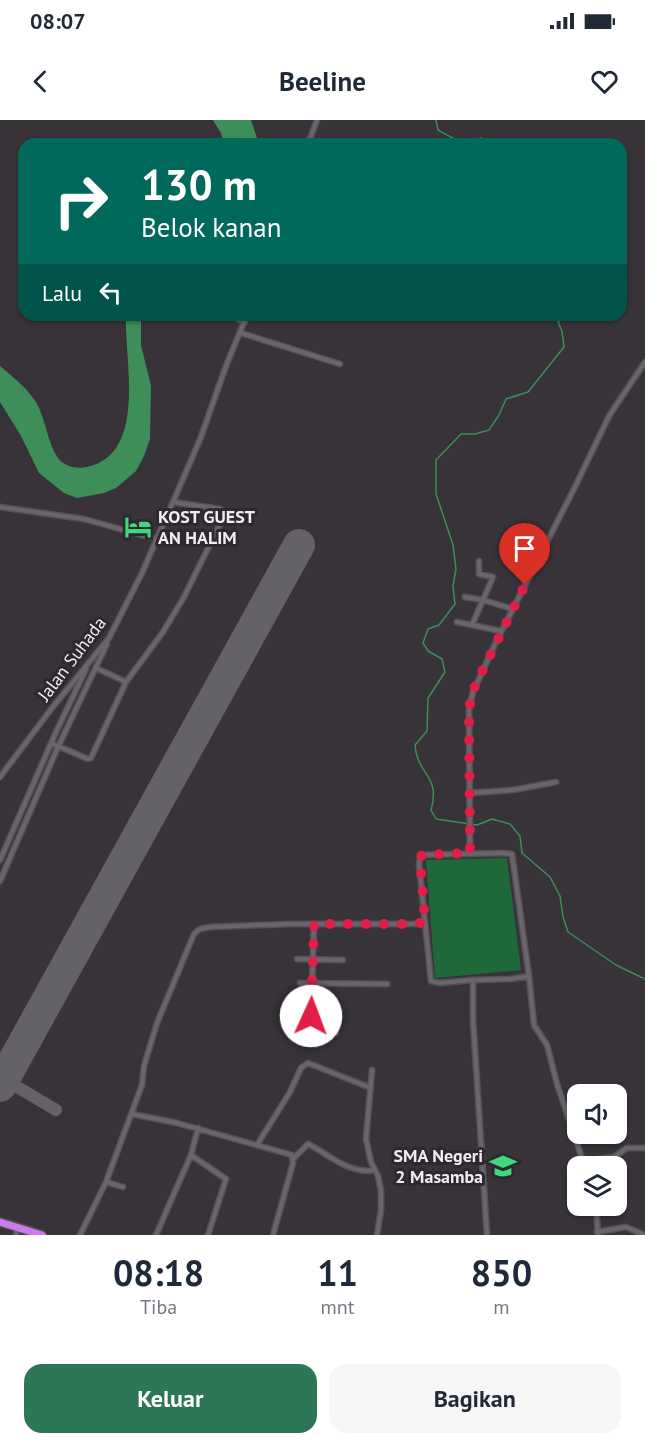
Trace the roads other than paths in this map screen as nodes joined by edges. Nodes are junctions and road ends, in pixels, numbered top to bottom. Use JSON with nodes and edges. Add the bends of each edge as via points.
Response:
{"nodes":[{"id":1,"x":317,"y":120,"type":"edge"},
{"id":2,"x":310,"y":138,"type":"edge"},
{"id":3,"x":244,"y":322,"type":"edge"},
{"id":4,"x":241,"y":333,"type":"junction"},
{"id":5,"x":645,"y":362,"type":"edge"},
{"id":6,"x":340,"y":364,"type":"dead end"},
{"id":7,"x":173,"y":502,"type":"junction"},
{"id":8,"x":0,"y":507,"type":"edge"},
{"id":9,"x":156,"y":539,"type":"junction"},
{"id":10,"x":479,"y":561,"type":"dead end"},
{"id":11,"x":465,"y":597,"type":"dead end"},
{"id":12,"x":483,"y":600,"type":"junction"},
{"id":13,"x":513,"y":609,"type":"junction"},
{"id":14,"x":457,"y":621,"type":"dead end"},
{"id":15,"x":472,"y":625,"type":"junction"},
{"id":16,"x":501,"y":631,"type":"junction"},
{"id":17,"x":109,"y":638,"type":"junction"},
{"id":18,"x":88,"y":665,"type":"junction"},
{"id":19,"x":96,"y":668,"type":"junction"},
{"id":20,"x":126,"y":682,"type":"junction"},
{"id":21,"x":51,"y":743,"type":"junction"},
{"id":22,"x":58,"y":747,"type":"junction"},
{"id":23,"x":0,"y":777,"type":"edge"},
{"id":24,"x":556,"y":782,"type":"dead end"},
{"id":25,"x":469,"y":793,"type":"junction"},
{"id":26,"x":24,"y":805,"type":"junction"},
{"id":27,"x":32,"y":808,"type":"junction"},
{"id":28,"x":470,"y":853,"type":"junction"},
{"id":29,"x":0,"y":860,"type":"edge"},
{"id":30,"x":0,"y":881,"type":"edge"},
{"id":31,"x":425,"y":922,"type":"junction"},
{"id":32,"x":314,"y":924,"type":"junction"},
{"id":33,"x":297,"y":959,"type":"dead end"},
{"id":34,"x":313,"y":959,"type":"junction"},
{"id":35,"x":344,"y":960,"type":"dead end"},
{"id":36,"x":529,"y":976,"type":"junction"},
{"id":37,"x":473,"y":980,"type":"junction"},
{"id":38,"x":300,"y":983,"type":"dead end"},
{"id":39,"x":313,"y":983,"type":"junction"},
{"id":40,"x":387,"y":984,"type":"dead end"},
{"id":41,"x":312,"y":1007,"type":"junction"},
{"id":42,"x":322,"y":1007,"type":"dead end"},
{"id":43,"x":336,"y":1033,"type":"dead end"},
{"id":44,"x":372,"y":1070,"type":"dead end"},
{"id":45,"x":371,"y":1088,"type":"junction"},
{"id":46,"x":132,"y":1114,"type":"junction"},
{"id":47,"x":198,"y":1128,"type":"junction"},
{"id":48,"x":257,"y":1145,"type":"junction"},
{"id":49,"x":645,"y":1148,"type":"edge"},
{"id":50,"x":191,"y":1155,"type":"junction"},
{"id":51,"x":582,"y":1156,"type":"edge"},
{"id":52,"x":615,"y":1156,"type":"edge"},
{"id":53,"x":294,"y":1158,"type":"junction"},
{"id":54,"x":375,"y":1170,"type":"junction"},
{"id":55,"x":106,"y":1182,"type":"junction"},
{"id":56,"x":123,"y":1187,"type":"dead end"},
{"id":57,"x":597,"y":1216,"type":"edge"},
{"id":58,"x":0,"y":1222,"type":"edge"},
{"id":59,"x":17,"y":1231,"type":"edge"},
{"id":60,"x":598,"y":1234,"type":"edge"},
{"id":61,"x":42,"y":1235,"type":"edge"},
{"id":62,"x":80,"y":1235,"type":"edge"},
{"id":63,"x":156,"y":1235,"type":"edge"},
{"id":64,"x":208,"y":1235,"type":"edge"},
{"id":65,"x":273,"y":1235,"type":"edge"},
{"id":66,"x":377,"y":1235,"type":"edge"},
{"id":67,"x":487,"y":1235,"type":"edge"},
{"id":68,"x":645,"y":1235,"type":"edge"}],
"edges":[{"from":1,"to":2,"type":"street"},
{"from":3,"to":4,"type":"street","name":"Jalan Suhada"},
{"from":4,"to":6,"type":"street"},
{"from":4,"to":7,"type":"street","name":"Jalan Suhada"},
{"from":5,"to":13,"type":"street","via":[[609,416]]},
{"from":7,"to":9,"type":"street","name":"Jalan Suhada"},
{"from":7,"to":20,"type":"street","via":[[225,513],[184,597]]},
{"from":8,"to":9,"type":"street","via":[[84,519]]},
{"from":9,"to":17,"type":"street","name":"Jalan Suhada"},
{"from":10,"to":12,"type":"street","via":[[479,574],[494,577]]},
{"from":11,"to":12,"type":"street"},
{"from":12,"to":13,"type":"street"},
{"from":12,"to":15,"type":"street"},
{"from":13,"to":16,"type":"street"},
{"from":14,"to":15,"type":"street"},
{"from":15,"to":16,"type":"street"},
{"from":16,"to":25,"type":"street","via":[[472,692]]},
{"from":17,"to":18,"type":"street","name":"Jalan Suhada"},
{"from":17,"to":19,"type":"street"},
{"from":18,"to":21,"type":"street"},
{"from":18,"to":23,"type":"street","name":"Jalan Suhada"},
{"from":19,"to":20,"type":"street"},
{"from":19,"to":22,"type":"street"},
{"from":20,"to":22,"type":"street","via":[[91,758]]},
{"from":21,"to":22,"type":"street"},
{"from":21,"to":26,"type":"street"},
{"from":22,"to":27,"type":"street"},
{"from":24,"to":25,"type":"street"},
{"from":25,"to":28,"type":"street"},
{"from":26,"to":27,"type":"street"},
{"from":26,"to":29,"type":"street"},
{"from":27,"to":30,"type":"street"},
{"from":28,"to":31,"type":"street","via":[[420,858]]},
{"from":28,"to":36,"type":"street","via":[[512,854]]},
{"from":31,"to":32,"type":"street"},
{"from":31,"to":37,"type":"street","via":[[430,981]]},
{"from":32,"to":34,"type":"street"},
{"from":32,"to":46,"type":"street","via":[[210,927],[194,934],[148,1047]]},
{"from":33,"to":34,"type":"street"},
{"from":34,"to":35,"type":"street"},
{"from":34,"to":39,"type":"street"},
{"from":36,"to":37,"type":"street"},
{"from":36,"to":51,"type":"street","via":[[533,1020],[547,1045]]},
{"from":37,"to":67,"type":"street"},
{"from":38,"to":39,"type":"street"},
{"from":39,"to":40,"type":"street"},
{"from":39,"to":41,"type":"street"},
{"from":41,"to":42,"type":"street"},
{"from":41,"to":43,"type":"street","via":[[313,1019],[328,1032]]},
{"from":44,"to":45,"type":"street"},
{"from":45,"to":48,"type":"street","via":[[305,1064]]},
{"from":45,"to":54,"type":"street","via":[[366,1139]]},
{"from":46,"to":47,"type":"street"},
{"from":46,"to":55,"type":"street"},
{"from":47,"to":48,"type":"street"},
{"from":47,"to":50,"type":"street"},
{"from":48,"to":53,"type":"street"},
{"from":49,"to":52,"type":"street","via":[[627,1148]]},
{"from":50,"to":63,"type":"street"},
{"from":50,"to":64,"type":"street","via":[[226,1179]]},
{"from":53,"to":54,"type":"street","via":[[308,1144],[340,1163]]},
{"from":53,"to":65,"type":"street"},
{"from":54,"to":66,"type":"street","via":[[381,1191]]},
{"from":55,"to":56,"type":"street"},
{"from":55,"to":62,"type":"street"},
{"from":57,"to":60,"type":"street"},
{"from":58,"to":59,"type":"highway"},
{"from":59,"to":61,"type":"highway"},
{"from":60,"to":68,"type":"street","via":[[626,1227]]}]}
